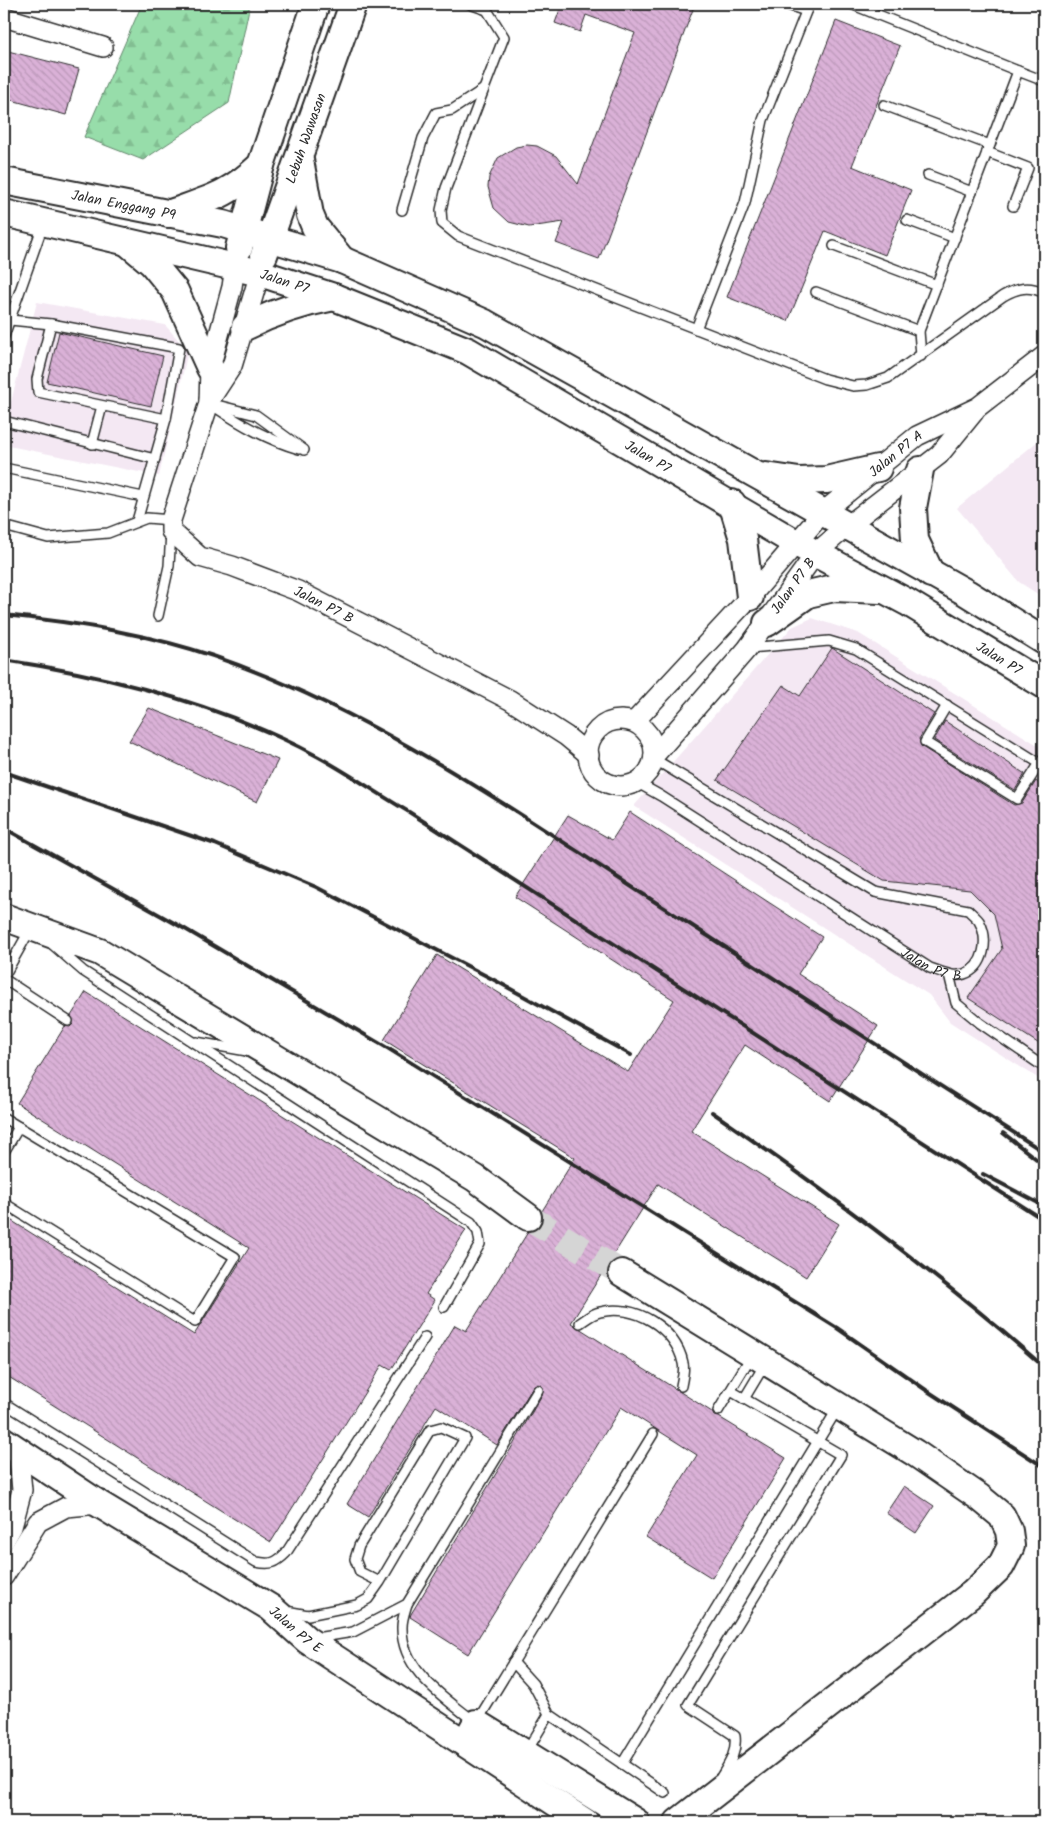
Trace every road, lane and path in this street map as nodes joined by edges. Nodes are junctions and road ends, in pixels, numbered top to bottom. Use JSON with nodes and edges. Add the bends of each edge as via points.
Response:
{"nodes":[{"id":1,"x":316,"y":4,"type":"edge"},
{"id":2,"x":353,"y":4,"type":"edge"},
{"id":3,"x":470,"y":4,"type":"edge"},
{"id":4,"x":785,"y":4,"type":"edge"},
{"id":5,"x":851,"y":4,"type":"edge"},
{"id":6,"x":807,"y":8,"type":"edge"},
{"id":7,"x":4,"y":17,"type":"edge"},
{"id":8,"x":102,"y":47,"type":"dead end"},
{"id":9,"x":1018,"y":71,"type":"junction"},
{"id":10,"x":1044,"y":81,"type":"edge"},
{"id":11,"x":484,"y":88,"type":"junction"},
{"id":12,"x":884,"y":105,"type":"dead end"},
{"id":13,"x":988,"y":148,"type":"junction"},
{"id":14,"x":300,"y":154,"type":"junction"},
{"id":15,"x":261,"y":164,"type":"junction"},
{"id":16,"x":928,"y":175,"type":"dead end"},
{"id":17,"x":4,"y":181,"type":"edge"},
{"id":18,"x":972,"y":192,"type":"junction"},
{"id":19,"x":1013,"y":206,"type":"dead end"},
{"id":20,"x":402,"y":210,"type":"dead end"},
{"id":21,"x":4,"y":213,"type":"edge"},
{"id":22,"x":168,"y":214,"type":"junction"},
{"id":23,"x":907,"y":220,"type":"dead end"},
{"id":24,"x":44,"y":222,"type":"junction"},
{"id":25,"x":243,"y":232,"type":"junction"},
{"id":26,"x":269,"y":238,"type":"junction"},
{"id":27,"x":955,"y":238,"type":"junction"},
{"id":28,"x":125,"y":241,"type":"junction"},
{"id":29,"x":834,"y":246,"type":"dead end"},
{"id":30,"x":342,"y":260,"type":"junction"},
{"id":31,"x":235,"y":266,"type":"junction"},
{"id":32,"x":260,"y":273,"type":"junction"},
{"id":33,"x":937,"y":285,"type":"junction"},
{"id":34,"x":816,"y":292,"type":"dead end"},
{"id":35,"x":1044,"y":293,"type":"edge"},
{"id":36,"x":334,"y":297,"type":"junction"},
{"id":37,"x":10,"y":320,"type":"junction"},
{"id":38,"x":51,"y":324,"type":"junction"},
{"id":39,"x":245,"y":327,"type":"junction"},
{"id":40,"x":696,"y":329,"type":"junction"},
{"id":41,"x":919,"y":331,"type":"junction"},
{"id":42,"x":4,"y":336,"type":"edge"},
{"id":43,"x":921,"y":356,"type":"junction"},
{"id":44,"x":1044,"y":356,"type":"edge"},
{"id":45,"x":210,"y":368,"type":"junction"},
{"id":46,"x":208,"y":402,"type":"junction"},
{"id":47,"x":102,"y":406,"type":"junction"},
{"id":48,"x":978,"y":407,"type":"junction"},
{"id":49,"x":166,"y":419,"type":"junction"},
{"id":50,"x":4,"y":420,"type":"edge"},
{"id":51,"x":92,"y":444,"type":"junction"},
{"id":52,"x":155,"y":459,"type":"junction"},
{"id":53,"x":4,"y":468,"type":"edge"},
{"id":54,"x":878,"y":468,"type":"junction"},
{"id":55,"x":920,"y":470,"type":"junction"},
{"id":56,"x":750,"y":474,"type":"junction"},
{"id":57,"x":143,"y":497,"type":"junction"},
{"id":58,"x":732,"y":504,"type":"junction"},
{"id":59,"x":822,"y":513,"type":"junction"},
{"id":60,"x":136,"y":521,"type":"junction"},
{"id":61,"x":171,"y":525,"type":"junction"},
{"id":62,"x":4,"y":526,"type":"edge"},
{"id":63,"x":846,"y":527,"type":"junction"},
{"id":64,"x":806,"y":548,"type":"junction"},
{"id":65,"x":931,"y":574,"type":"junction"},
{"id":66,"x":885,"y":590,"type":"junction"},
{"id":67,"x":750,"y":597,"type":"junction"},
{"id":68,"x":158,"y":616,"type":"dead end"},
{"id":69,"x":767,"y":624,"type":"junction"},
{"id":70,"x":1044,"y":641,"type":"edge"},
{"id":71,"x":747,"y":649,"type":"junction"},
{"id":72,"x":1044,"y":685,"type":"edge"},
{"id":73,"x":948,"y":705,"type":"junction"},
{"id":74,"x":634,"y":722,"type":"junction"},
{"id":75,"x":589,"y":755,"type":"junction"},
{"id":76,"x":654,"y":757,"type":"junction"},
{"id":77,"x":1042,"y":764,"type":"edge"},
{"id":78,"x":636,"y":782,"type":"junction"},
{"id":79,"x":4,"y":917,"type":"edge"},
{"id":80,"x":32,"y":927,"type":"junction"},
{"id":81,"x":949,"y":974,"type":"junction"},
{"id":82,"x":4,"y":977,"type":"edge"},
{"id":83,"x":68,"y":1021,"type":"dead end"},
{"id":84,"x":190,"y":1041,"type":"junction"},
{"id":85,"x":269,"y":1056,"type":"junction"},
{"id":86,"x":1044,"y":1067,"type":"edge"},
{"id":87,"x":4,"y":1118,"type":"edge"},
{"id":88,"x":19,"y":1127,"type":"junction"},
{"id":89,"x":4,"y":1152,"type":"edge"},
{"id":90,"x":4,"y":1203,"type":"edge"},
{"id":91,"x":528,"y":1218,"type":"tunnel mouth"},
{"id":92,"x":622,"y":1273,"type":"tunnel mouth"},
{"id":93,"x":444,"y":1307,"type":"dead end"},
{"id":94,"x":580,"y":1323,"type":"dead end"},
{"id":95,"x":425,"y":1337,"type":"dead end"},
{"id":96,"x":760,"y":1357,"type":"junction"},
{"id":97,"x":681,"y":1386,"type":"dead end"},
{"id":98,"x":538,"y":1390,"type":"dead end"},
{"id":99,"x":731,"y":1391,"type":"junction"},
{"id":100,"x":744,"y":1399,"type":"junction"},
{"id":101,"x":4,"y":1403,"type":"edge"},
{"id":102,"x":840,"y":1406,"type":"junction"},
{"id":103,"x":718,"y":1411,"type":"dead end"},
{"id":104,"x":653,"y":1434,"type":"dead end"},
{"id":105,"x":818,"y":1442,"type":"junction"},
{"id":106,"x":11,"y":1445,"type":"edge"},
{"id":107,"x":100,"y":1504,"type":"junction"},
{"id":108,"x":4,"y":1542,"type":"edge"},
{"id":109,"x":4,"y":1576,"type":"edge"},
{"id":110,"x":380,"y":1582,"type":"junction"},
{"id":111,"x":406,"y":1604,"type":"junction"},
{"id":112,"x":271,"y":1608,"type":"junction"},
{"id":113,"x":307,"y":1640,"type":"junction"},
{"id":114,"x":513,"y":1662,"type":"junction"},
{"id":115,"x":548,"y":1714,"type":"junction"},
{"id":116,"x":471,"y":1733,"type":"junction"},
{"id":117,"x":525,"y":1753,"type":"junction"},
{"id":118,"x":622,"y":1764,"type":"junction"},
{"id":119,"x":665,"y":1793,"type":"dead end"},
{"id":120,"x":703,"y":1804,"type":"junction"},
{"id":121,"x":585,"y":1822,"type":"edge"},
{"id":122,"x":636,"y":1822,"type":"edge"},
{"id":123,"x":678,"y":1822,"type":"edge"}],
"edges":[{"from":1,"to":15,"type":"main road"},
{"from":2,"to":14,"type":"main road","name":"Lebuh Wawasan"},
{"from":3,"to":11,"type":"lane","via":[[487,10],[504,37]]},
{"from":4,"to":6,"type":"lane"},
{"from":5,"to":9,"type":"lane"},
{"from":6,"to":40,"type":"lane","via":[[763,120],[745,203]]},
{"from":7,"to":8,"type":"street"},
{"from":9,"to":10,"type":"lane"},
{"from":9,"to":13,"type":"lane"},
{"from":11,"to":20,"type":"lane","via":[[452,110],[436,113],[423,138]]},
{"from":11,"to":40,"type":"lane","via":[[446,188],[442,223],[458,236]]},
{"from":12,"to":13,"type":"lane"},
{"from":13,"to":18,"type":"lane"},
{"from":13,"to":19,"type":"lane","via":[[1028,168]]},
{"from":14,"to":26,"type":"main road","name":"Lebuh Wawasan"},
{"from":14,"to":30,"type":"main road","via":[[307,207],[315,227]]},
{"from":15,"to":22,"type":"main road","via":[[223,195]]},
{"from":15,"to":25,"type":"main road"},
{"from":16,"to":18,"type":"lane"},
{"from":17,"to":22,"type":"main road","name":"Jalan Enggang P9"},
{"from":18,"to":27,"type":"lane"},
{"from":21,"to":24,"type":"main road"},
{"from":22,"to":25,"type":"main road","name":"Jalan Enggang P9","via":[[223,224]]},
{"from":23,"to":27,"type":"lane"},
{"from":24,"to":28,"type":"main road","name":"Jalan P7"},
{"from":24,"to":37,"type":"lane"},
{"from":25,"to":26,"type":"main road","name":"Jalan Enggang P9"},
{"from":25,"to":31,"type":"main road"},
{"from":26,"to":30,"type":"main road","name":"Jalan Enggang P9"},
{"from":26,"to":32,"type":"main road","name":"Lebuh Wawasan"},
{"from":27,"to":33,"type":"lane"},
{"from":28,"to":31,"type":"main road","name":"Jalan P7"},
{"from":28,"to":45,"type":"main road","via":[[152,263],[175,291]]},
{"from":29,"to":33,"type":"lane"},
{"from":30,"to":56,"type":"main road","via":[[485,324]]},
{"from":31,"to":32,"type":"main road","name":"Jalan P7"},
{"from":31,"to":45,"type":"street"},
{"from":32,"to":36,"type":"main road","name":"Jalan P7"},
{"from":32,"to":39,"type":"street"},
{"from":33,"to":41,"type":"lane"},
{"from":34,"to":41,"type":"lane"},
{"from":35,"to":43,"type":"lane","via":[[1033,288],[1017,289],[1003,296]]},
{"from":36,"to":39,"type":"main road","via":[[302,303]]},
{"from":36,"to":58,"type":"main road","name":"Jalan P7","via":[[468,352]]},
{"from":37,"to":38,"type":"lane"},
{"from":37,"to":42,"type":"lane"},
{"from":38,"to":47,"type":"lane","via":[[36,379],[38,392]]},
{"from":38,"to":49,"type":"lane","via":[[179,348]]},
{"from":39,"to":46,"type":"street","via":[[232,366]]},
{"from":40,"to":43,"type":"lane","via":[[825,379],[852,386],[888,378]]},
{"from":41,"to":43,"type":"lane"},
{"from":44,"to":48,"type":"street","name":"Jalan P7 A"},
{"from":45,"to":46,"type":"street"},
{"from":46,"to":46,"type":"lane","via":[[256,415],[304,450],[278,443],[248,429]]},
{"from":46,"to":61,"type":"street"},
{"from":47,"to":49,"type":"lane"},
{"from":47,"to":51,"type":"lane"},
{"from":48,"to":54,"type":"street","name":"Jalan P7 A","via":[[917,436]]},
{"from":48,"to":55,"type":"street","name":"Jalan P7 A","via":[[939,455]]},
{"from":49,"to":52,"type":"lane"},
{"from":50,"to":51,"type":"lane"},
{"from":51,"to":52,"type":"lane"},
{"from":52,"to":57,"type":"lane"},
{"from":53,"to":57,"type":"lane"},
{"from":54,"to":56,"type":"main road","via":[[826,480],[800,481]]},
{"from":54,"to":59,"type":"street","name":"Jalan P7 A"},
{"from":55,"to":63,"type":"street","name":"Jalan P7 A"},
{"from":55,"to":65,"type":"main road","via":[[913,508],[916,540]]},
{"from":56,"to":59,"type":"main road"},
{"from":57,"to":60,"type":"lane"},
{"from":58,"to":64,"type":"main road","name":"Jalan P7"},
{"from":58,"to":67,"type":"main road","via":[[743,539]]},
{"from":59,"to":63,"type":"main road"},
{"from":59,"to":64,"type":"street","name":"Jalan P7 A"},
{"from":60,"to":61,"type":"lane","via":[[147,518]]},
{"from":60,"to":62,"type":"lane","via":[[108,533],[48,538]]},
{"from":61,"to":68,"type":"lane","via":[[169,566]]},
{"from":61,"to":75,"type":"street","name":"Jalan P7 B","via":[[200,557],[298,591],[510,700]]},
{"from":63,"to":64,"type":"street","name":"Jalan P7 A"},
{"from":63,"to":65,"type":"main road"},
{"from":64,"to":66,"type":"main road","name":"Jalan P7"},
{"from":64,"to":67,"type":"street","name":"Jalan P7 B"},
{"from":64,"to":69,"type":"street","name":"Jalan P7 B"},
{"from":65,"to":70,"type":"main road"},
{"from":66,"to":69,"type":"main road","via":[[834,588],[808,594]]},
{"from":66,"to":72,"type":"main road","name":"Jalan P7"},
{"from":67,"to":74,"type":"street","name":"Jalan P7 B"},
{"from":69,"to":71,"type":"street","name":"Jalan P7 B"},
{"from":71,"to":73,"type":"lane","via":[[829,641],[856,649]]},
{"from":71,"to":76,"type":"street","name":"Jalan P7 B"},
{"from":73,"to":77,"type":"lane"},
{"from":73,"to":77,"type":"lane","via":[[925,742],[1017,799]]},
{"from":74,"to":75,"type":"street","via":[[608,722],[590,742]]},
{"from":74,"to":76,"type":"street","via":[[648,733]]},
{"from":75,"to":78,"type":"street","name":"Jalan P7 B","via":[[592,769],[602,779],[622,786]]},
{"from":76,"to":78,"type":"street","name":"Jalan P7 B","via":[[648,772]]},
{"from":76,"to":81,"type":"lane","name":"Jalan P7 B","via":[[876,892],[968,910],[979,921],[985,939],[983,955],[969,972]]},
{"from":78,"to":81,"type":"lane","name":"Jalan P7 B","via":[[930,968]]},
{"from":79,"to":80,"type":"main road"},
{"from":80,"to":82,"type":"lane"},
{"from":80,"to":84,"type":"lane","via":[[83,971]]},
{"from":80,"to":85,"type":"main road","via":[[100,952]]},
{"from":81,"to":86,"type":"lane","via":[[956,1003]]},
{"from":82,"to":83,"type":"lane"},
{"from":84,"to":85,"type":"lane"},
{"from":84,"to":93,"type":"lane","via":[[470,1222],[478,1232],[480,1244]]},
{"from":85,"to":91,"type":"main road","via":[[475,1178]]},
{"from":87,"to":88,"type":"lane"},
{"from":88,"to":89,"type":"lane"},
{"from":88,"to":90,"type":"lane","via":[[235,1257],[195,1322]]},
{"from":92,"to":96,"type":"main road"},
{"from":94,"to":97,"type":"lane","via":[[598,1312],[619,1309],[656,1323],[679,1349],[684,1365]]},
{"from":95,"to":101,"type":"lane","via":[[286,1553],[277,1562],[268,1564],[256,1562]]},
{"from":96,"to":99,"type":"lane"},
{"from":96,"to":100,"type":"lane"},
{"from":96,"to":102,"type":"main road"},
{"from":98,"to":111,"type":"lane"},
{"from":99,"to":100,"type":"lane"},
{"from":99,"to":103,"type":"lane"},
{"from":100,"to":105,"type":"lane"},
{"from":102,"to":105,"type":"lane"},
{"from":102,"to":120,"type":"main road","via":[[985,1502],[1002,1516],[1011,1546],[1001,1566],[973,1593]]},
{"from":104,"to":114,"type":"lane"},
{"from":105,"to":118,"type":"lane"},
{"from":105,"to":120,"type":"lane","via":[[841,1455],[688,1705],[735,1736],[736,1746],[731,1761]]},
{"from":106,"to":107,"type":"main road","name":"Jalan P7 E"},
{"from":106,"to":108,"type":"street","via":[[22,1490],[12,1527]]},
{"from":107,"to":109,"type":"street","via":[[66,1507],[38,1522]]},
{"from":107,"to":112,"type":"main road","name":"Jalan P7 E"},
{"from":110,"to":110,"type":"lane","via":[[360,1572],[355,1559],[359,1546],[430,1430],[440,1427],[465,1438]]},
{"from":110,"to":112,"type":"lane","via":[[368,1599],[357,1605],[308,1615]]},
{"from":111,"to":113,"type":"lane","via":[[353,1632]]},
{"from":111,"to":116,"type":"lane","via":[[402,1625],[409,1658]]},
{"from":112,"to":113,"type":"main road","name":"Jalan P7 E"},
{"from":113,"to":116,"type":"main road","name":"Jalan P7 E"},
{"from":114,"to":115,"type":"lane","via":[[533,1684]]},
{"from":114,"to":116,"type":"lane"},
{"from":115,"to":117,"type":"lane"},
{"from":115,"to":118,"type":"lane"},
{"from":116,"to":117,"type":"main road","name":"Jalan P7 E"},
{"from":116,"to":121,"type":"main road","name":"Jalan P7 E"},
{"from":117,"to":122,"type":"main road","name":"Jalan P7 E"},
{"from":118,"to":119,"type":"lane"},
{"from":120,"to":123,"type":"main road"}]}
